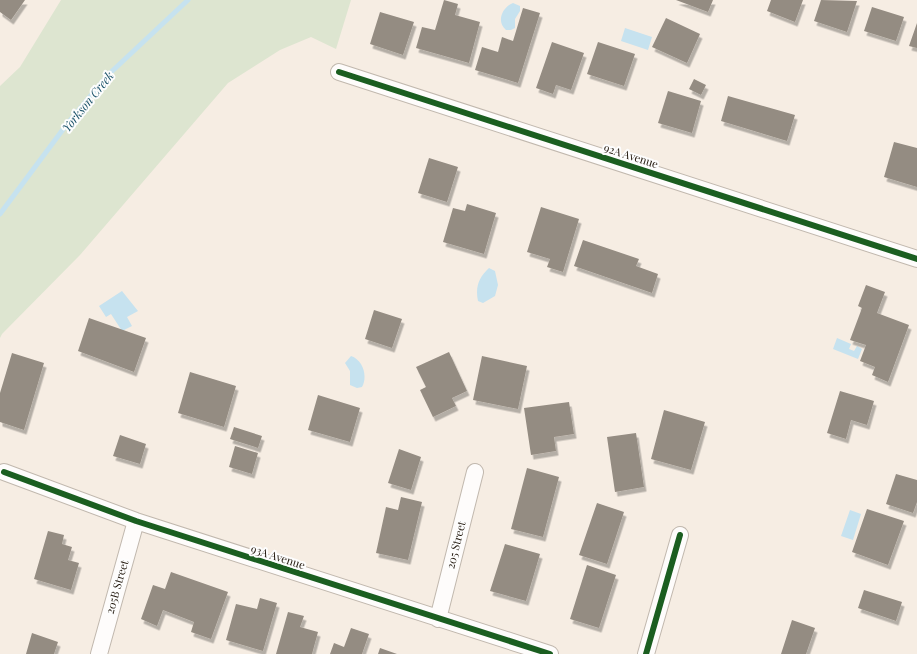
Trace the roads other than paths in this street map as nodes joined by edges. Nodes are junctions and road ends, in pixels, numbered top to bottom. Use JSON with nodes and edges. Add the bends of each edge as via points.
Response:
{"nodes":[{"id":1,"x":339,"y":72,"type":"dead end"},
{"id":2,"x":917,"y":259,"type":"edge"},
{"id":3,"x":4,"y":472,"type":"dead end"},
{"id":4,"x":474,"y":472,"type":"dead end"},
{"id":5,"x":136,"y":521,"type":"junction"},
{"id":6,"x":680,"y":535,"type":"dead end"},
{"id":7,"x":438,"y":618,"type":"junction"},
{"id":8,"x":98,"y":654,"type":"edge"},
{"id":9,"x":550,"y":654,"type":"edge"},
{"id":10,"x":646,"y":654,"type":"edge"}],
"edges":[{"from":1,"to":2,"type":"street","name":"92A Avenue"},
{"from":3,"to":5,"type":"street","name":"93A Avenue"},
{"from":4,"to":7,"type":"street","name":"205 Street"},
{"from":5,"to":7,"type":"street","name":"93A Avenue"},
{"from":5,"to":8,"type":"street","name":"205B Street"},
{"from":6,"to":10,"type":"street"},
{"from":7,"to":9,"type":"street","name":"93A Avenue"}]}
